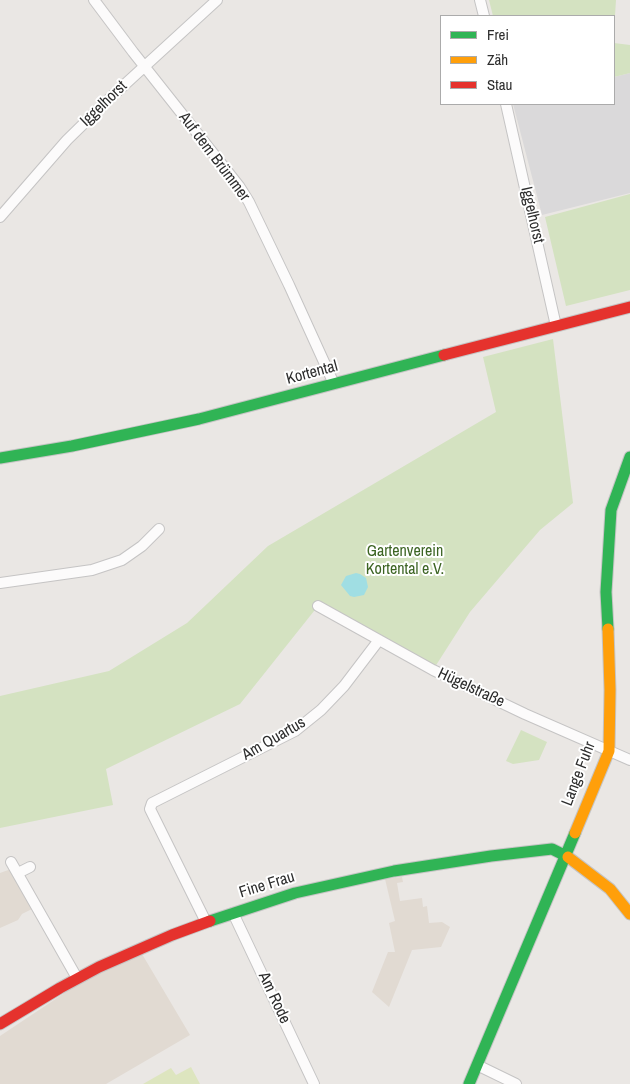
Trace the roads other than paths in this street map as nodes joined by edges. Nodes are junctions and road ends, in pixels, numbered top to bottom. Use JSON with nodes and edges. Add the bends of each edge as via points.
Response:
{"nodes":[{"id":1,"x":94,"y":0,"type":"edge"},
{"id":2,"x":217,"y":0,"type":"edge"},
{"id":3,"x":480,"y":0,"type":"edge"},
{"id":4,"x":484,"y":15,"type":"edge"},
{"id":5,"x":144,"y":66,"type":"junction"},
{"id":6,"x":506,"y":105,"type":"edge"},
{"id":7,"x":0,"y":217,"type":"edge"},
{"id":8,"x":630,"y":307,"type":"edge"},
{"id":9,"x":556,"y":326,"type":"junction"},
{"id":10,"x":334,"y":384,"type":"junction"},
{"id":11,"x":630,"y":457,"type":"edge"},
{"id":12,"x":0,"y":458,"type":"edge"},
{"id":13,"x":159,"y":529,"type":"dead end"},
{"id":14,"x":0,"y":582,"type":"edge"},
{"id":15,"x":318,"y":606,"type":"dead end"},
{"id":16,"x":379,"y":640,"type":"junction"},
{"id":17,"x":609,"y":751,"type":"junction"},
{"id":18,"x":630,"y":760,"type":"edge"},
{"id":19,"x":565,"y":855,"type":"junction"},
{"id":20,"x":11,"y":862,"type":"dead end"},
{"id":21,"x":30,"y":867,"type":"dead end"},
{"id":22,"x":18,"y":874,"type":"junction"},
{"id":23,"x":233,"y":913,"type":"junction"},
{"id":24,"x":630,"y":914,"type":"edge"},
{"id":25,"x":206,"y":922,"type":"junction"},
{"id":26,"x":77,"y":978,"type":"junction"},
{"id":27,"x":0,"y":1024,"type":"edge"},
{"id":28,"x":477,"y":1064,"type":"junction"},
{"id":29,"x":314,"y":1084,"type":"edge"},
{"id":30,"x":469,"y":1084,"type":"edge"},
{"id":31,"x":516,"y":1084,"type":"edge"}],
"edges":[{"from":1,"to":5,"type":"street","name":"Auf dem Brümmer"},
{"from":2,"to":5,"type":"street","name":"Iggelhorst"},
{"from":3,"to":4,"type":"street"},
{"from":5,"to":7,"type":"street","name":"Iggelhorst","via":[[67,140]]},
{"from":5,"to":10,"type":"street","name":"Auf dem Brümmer","via":[[249,202]]},
{"from":6,"to":9,"type":"street","name":"Iggelhorst"},
{"from":8,"to":9,"type":"street","name":"Kortental"},
{"from":9,"to":10,"type":"street","name":"Kortental"},
{"from":10,"to":12,"type":"street","name":"Kortental","via":[[141,432]]},
{"from":11,"to":17,"type":"street","name":"Lange Fuhr","via":[[611,510],[608,539]]},
{"from":13,"to":14,"type":"street","via":[[122,560],[92,570]]},
{"from":15,"to":16,"type":"street","name":"Hügelstraße"},
{"from":16,"to":17,"type":"street","name":"Hügelstraße","via":[[433,670]]},
{"from":16,"to":25,"type":"street","name":"Am Quartus","via":[[344,686],[295,730],[152,803],[150,810]]},
{"from":17,"to":18,"type":"street","name":"Hügelstraße"},
{"from":17,"to":19,"type":"street","name":"Lange Fuhr"},
{"from":19,"to":23,"type":"street","name":"Fine Frau","via":[[552,849],[394,871],[294,893]]},
{"from":19,"to":24,"type":"street","via":[[610,889]]},
{"from":19,"to":28,"type":"street","name":"Lange Fuhr"},
{"from":20,"to":22,"type":"street"},
{"from":21,"to":22,"type":"street"},
{"from":22,"to":26,"type":"street"},
{"from":23,"to":25,"type":"street","name":"Fine Frau"},
{"from":23,"to":29,"type":"street","name":"Am Rode"},
{"from":25,"to":26,"type":"street","name":"Fine Frau","via":[[134,950]]},
{"from":26,"to":27,"type":"street","name":"Fine Frau"},
{"from":28,"to":30,"type":"street","name":"Lange Fuhr"},
{"from":28,"to":31,"type":"street"}]}
